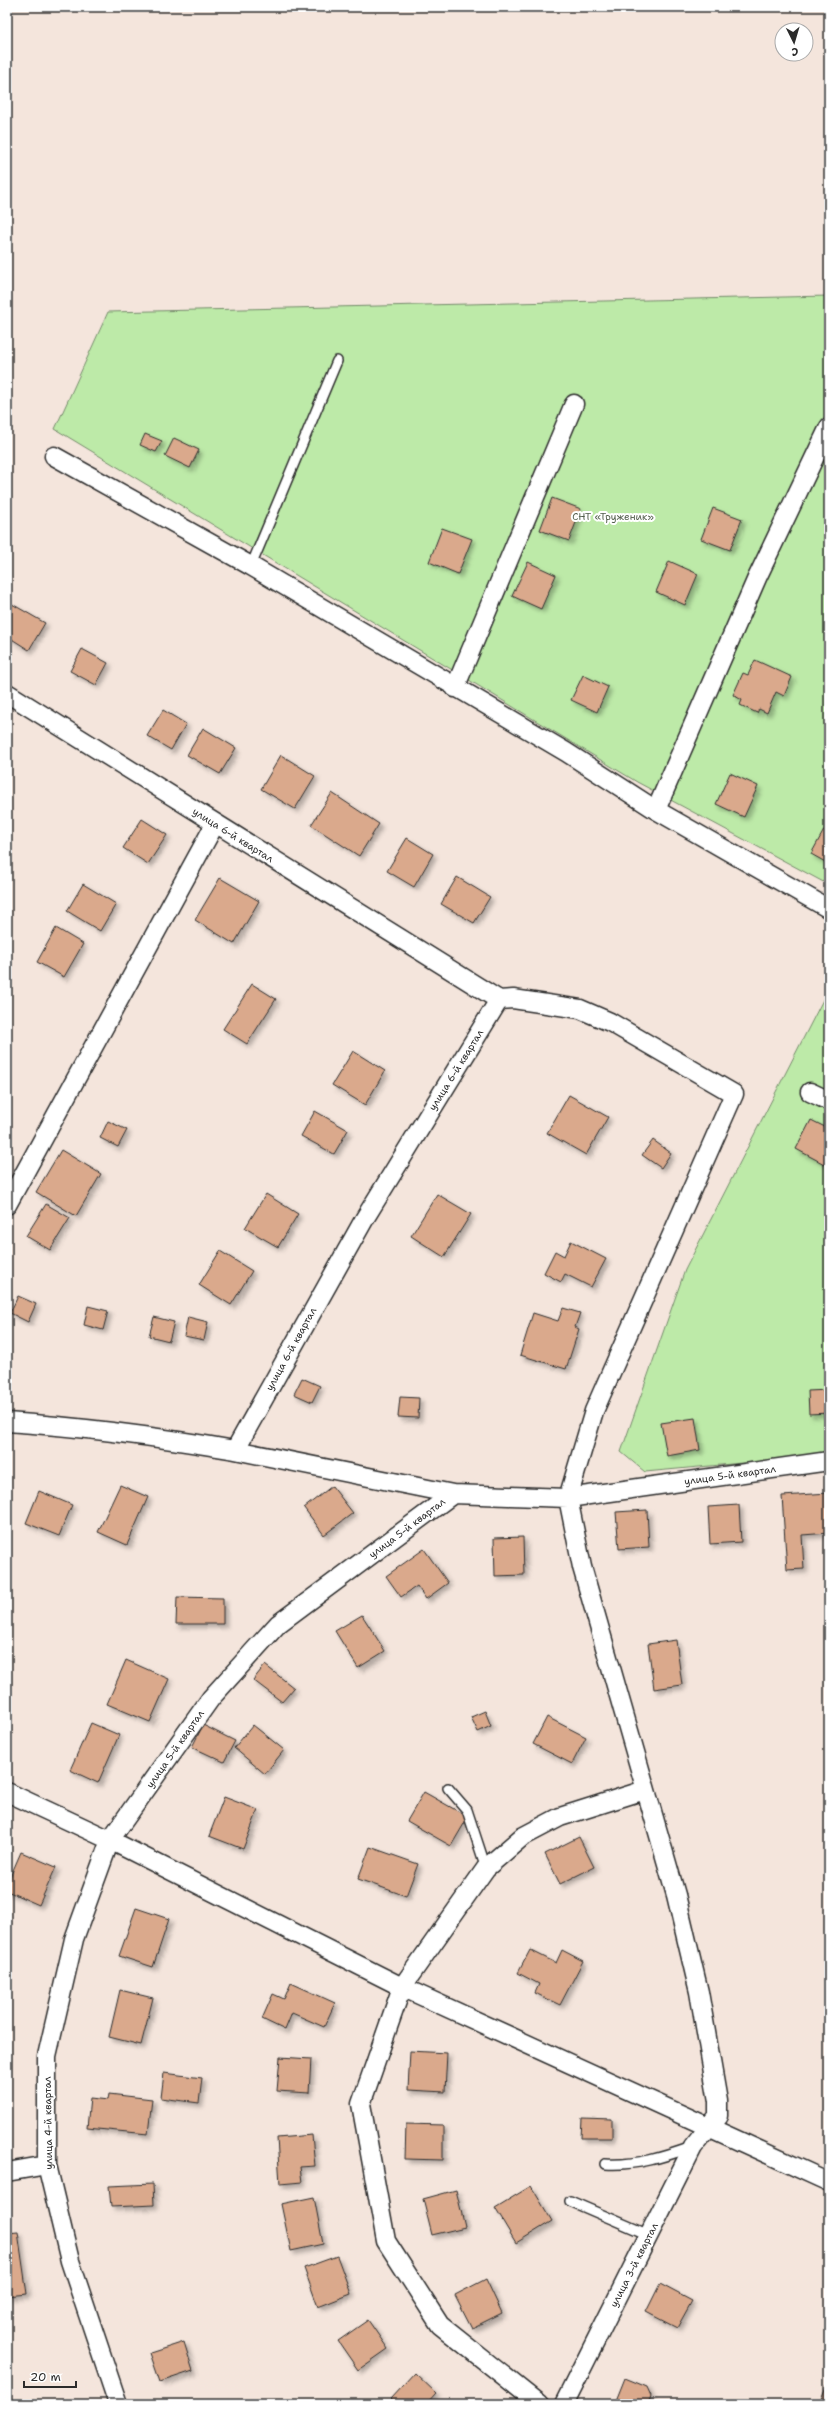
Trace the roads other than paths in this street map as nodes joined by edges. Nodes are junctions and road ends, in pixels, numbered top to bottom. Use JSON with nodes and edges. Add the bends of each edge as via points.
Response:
{"nodes":[{"id":1,"x":337,"y":360,"type":"dead end"},
{"id":2,"x":574,"y":404,"type":"dead end"},
{"id":3,"x":829,"y":427,"type":"edge"},
{"id":4,"x":54,"y":456,"type":"dead end"},
{"id":5,"x":251,"y":566,"type":"junction"},
{"id":6,"x":455,"y":688,"type":"junction"},
{"id":7,"x":7,"y":693,"type":"edge"},
{"id":8,"x":656,"y":810,"type":"junction"},
{"id":9,"x":215,"y":824,"type":"junction"},
{"id":10,"x":829,"y":909,"type":"edge"},
{"id":11,"x":499,"y":1000,"type":"junction"},
{"id":12,"x":810,"y":1092,"type":"dead end"},
{"id":13,"x":829,"y":1101,"type":"edge"},
{"id":14,"x":7,"y":1205,"type":"edge"},
{"id":15,"x":7,"y":1422,"type":"edge"},
{"id":16,"x":235,"y":1450,"type":"junction"},
{"id":17,"x":829,"y":1461,"type":"edge"},
{"id":18,"x":453,"y":1494,"type":"junction"},
{"id":19,"x":568,"y":1498,"type":"junction"},
{"id":20,"x":448,"y":1788,"type":"dead end"},
{"id":21,"x":645,"y":1790,"type":"junction"},
{"id":22,"x":7,"y":1792,"type":"edge"},
{"id":23,"x":110,"y":1840,"type":"junction"},
{"id":24,"x":486,"y":1868,"type":"junction"},
{"id":25,"x":402,"y":1987,"type":"junction"},
{"id":26,"x":707,"y":2127,"type":"junction"},
{"id":27,"x":693,"y":2147,"type":"junction"},
{"id":28,"x":605,"y":2164,"type":"dead end"},
{"id":29,"x":48,"y":2165,"type":"junction"},
{"id":30,"x":7,"y":2172,"type":"edge"},
{"id":31,"x":829,"y":2182,"type":"edge"},
{"id":32,"x":570,"y":2201,"type":"dead end"},
{"id":33,"x":649,"y":2235,"type":"junction"},
{"id":34,"x":118,"y":2404,"type":"edge"},
{"id":35,"x":539,"y":2404,"type":"edge"},
{"id":36,"x":564,"y":2404,"type":"edge"}],
"edges":[{"from":1,"to":5,"type":"lane"},
{"from":2,"to":6,"type":"street"},
{"from":3,"to":8,"type":"street","via":[[757,578]]},
{"from":4,"to":5,"type":"street"},
{"from":5,"to":6,"type":"street"},
{"from":6,"to":8,"type":"street","via":[[566,752]]},
{"from":7,"to":9,"type":"street","name":"улица 6-й квартал"},
{"from":8,"to":10,"type":"street"},
{"from":9,"to":11,"type":"street","name":"улица 6-й квартал"},
{"from":9,"to":14,"type":"street"},
{"from":11,"to":16,"type":"street","name":"улица 6-й квартал","via":[[365,1218]]},
{"from":11,"to":19,"type":"street","via":[[513,999],[580,1009],[610,1022],[734,1094],[594,1411]]},
{"from":12,"to":13,"type":"street"},
{"from":15,"to":16,"type":"street","via":[[176,1440]]},
{"from":16,"to":18,"type":"street"},
{"from":17,"to":19,"type":"street","name":"улица 5-й квартал"},
{"from":18,"to":19,"type":"street","name":"улица 5-й квартал"},
{"from":18,"to":23,"type":"street","name":"улица 5-й квартал","via":[[278,1624],[211,1698]]},
{"from":19,"to":21,"type":"street","name":"улица 3-й квартал","via":[[582,1566]]},
{"from":20,"to":24,"type":"lane","via":[[467,1810]]},
{"from":21,"to":24,"type":"street","via":[[560,1816],[522,1837]]},
{"from":21,"to":26,"type":"street","name":"улица 3-й квартал","via":[[676,1895],[699,1992],[718,2101],[718,2116]]},
{"from":22,"to":23,"type":"street"},
{"from":23,"to":25,"type":"street"},
{"from":23,"to":29,"type":"street","name":"улица 4-й квартал","via":[[74,1939],[47,2056]]},
{"from":24,"to":25,"type":"street"},
{"from":25,"to":26,"type":"street"},
{"from":25,"to":35,"type":"street","via":[[361,2104],[386,2241],[440,2325]]},
{"from":26,"to":27,"type":"street","name":"улица 3-й квартал"},
{"from":26,"to":31,"type":"street"},
{"from":27,"to":28,"type":"lane","via":[[655,2159],[621,2165]]},
{"from":27,"to":33,"type":"street","name":"улица 3-й квартал"},
{"from":29,"to":30,"type":"street"},
{"from":29,"to":34,"type":"street","name":"улица 4-й квартал","via":[[70,2261]]},
{"from":32,"to":33,"type":"lane"},
{"from":33,"to":36,"type":"street","name":"улица 3-й квартал"}]}
